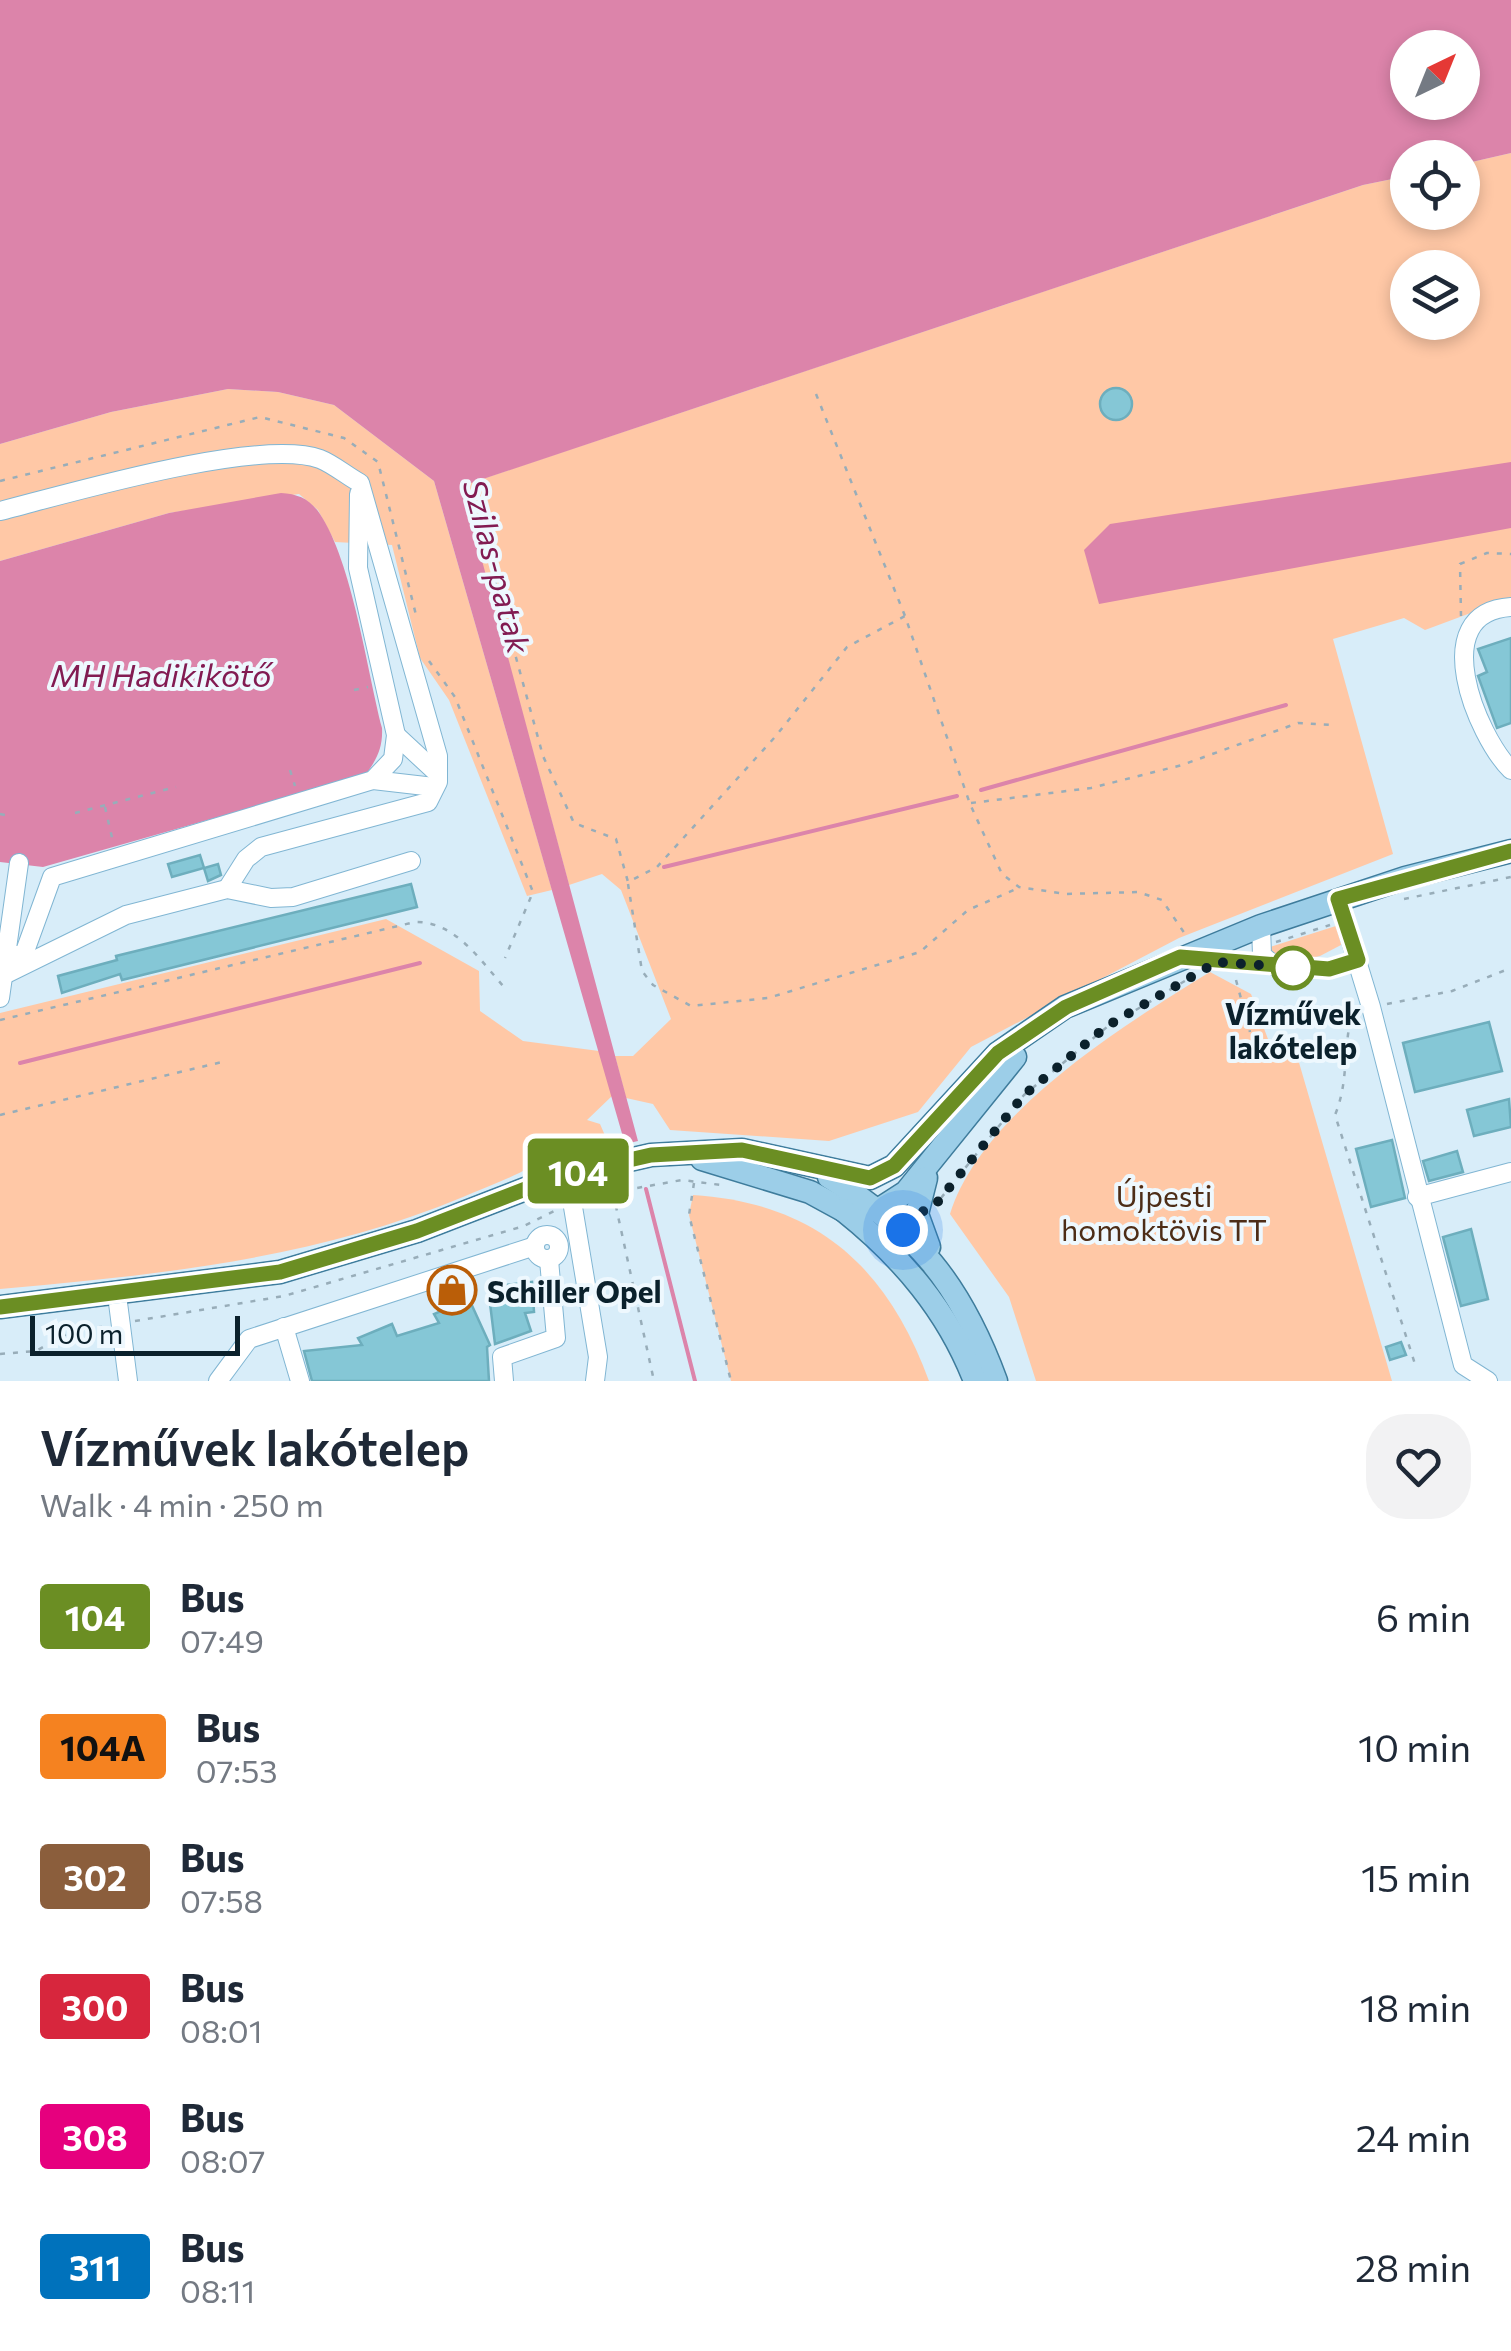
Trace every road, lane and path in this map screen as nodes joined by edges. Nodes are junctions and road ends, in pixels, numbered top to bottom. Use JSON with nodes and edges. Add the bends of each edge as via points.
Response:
{"nodes":[{"id":1,"x":816,"y":394,"type":"dead end"},
{"id":2,"x":0,"y":481,"type":"edge"},
{"id":3,"x":360,"y":483,"type":"junction"},
{"id":4,"x":0,"y":511,"type":"edge"},
{"id":5,"x":478,"y":519,"type":"dead end"},
{"id":6,"x":1511,"y":554,"type":"edge"},
{"id":7,"x":1511,"y":608,"type":"edge"},
{"id":8,"x":906,"y":616,"type":"junction"},
{"id":9,"x":416,"y":618,"type":"dead end"},
{"id":10,"x":1463,"y":638,"type":"junction"},
{"id":11,"x":426,"y":656,"type":"dead end"},
{"id":12,"x":1331,"y":725,"type":"dead end"},
{"id":13,"x":396,"y":734,"type":"junction"},
{"id":14,"x":1511,"y":770,"type":"edge"},
{"id":15,"x":372,"y":780,"type":"junction"},
{"id":16,"x":436,"y":781,"type":"junction"},
{"id":17,"x":176,"y":787,"type":"dead end"},
{"id":18,"x":970,"y":804,"type":"junction"},
{"id":19,"x":105,"y":806,"type":"junction"},
{"id":20,"x":75,"y":813,"type":"dead end"},
{"id":21,"x":0,"y":814,"type":"edge"},
{"id":22,"x":9,"y":816,"type":"dead end"},
{"id":23,"x":1511,"y":851,"type":"edge"},
{"id":24,"x":116,"y":858,"type":"junction"},
{"id":25,"x":411,"y":861,"type":"dead end"},
{"id":26,"x":19,"y":864,"type":"dead end"},
{"id":27,"x":1511,"y":877,"type":"edge"},
{"id":28,"x":628,"y":882,"type":"junction"},
{"id":29,"x":1018,"y":888,"type":"junction"},
{"id":30,"x":227,"y":889,"type":"junction"},
{"id":31,"x":1394,"y":901,"type":"dead end"},
{"id":32,"x":1342,"y":910,"type":"junction"},
{"id":33,"x":1260,"y":936,"type":"junction"},
{"id":34,"x":2,"y":954,"type":"edge"},
{"id":35,"x":504,"y":958,"type":"dead end"},
{"id":36,"x":1204,"y":958,"type":"junction"},
{"id":37,"x":1277,"y":967,"type":"junction"},
{"id":38,"x":1360,"y":968,"type":"junction"},
{"id":39,"x":1511,"y":968,"type":"edge"},
{"id":40,"x":2,"y":977,"type":"edge"},
{"id":41,"x":504,"y":987,"type":"dead end"},
{"id":42,"x":0,"y":998,"type":"edge"},
{"id":43,"x":1093,"y":998,"type":"junction"},
{"id":44,"x":1371,"y":1007,"type":"junction"},
{"id":45,"x":0,"y":1020,"type":"edge"},
{"id":46,"x":1250,"y":1032,"type":"dead end"},
{"id":47,"x":222,"y":1062,"type":"dead end"},
{"id":48,"x":0,"y":1115,"type":"edge"},
{"id":49,"x":925,"y":1133,"type":"junction"},
{"id":50,"x":940,"y":1153,"type":"junction"},
{"id":51,"x":690,"y":1155,"type":"junction"},
{"id":52,"x":817,"y":1169,"type":"junction"},
{"id":53,"x":1511,"y":1172,"type":"edge"},
{"id":54,"x":559,"y":1176,"type":"junction"},
{"id":55,"x":694,"y":1182,"type":"junction"},
{"id":56,"x":728,"y":1186,"type":"dead end"},
{"id":57,"x":622,"y":1190,"type":"dead end"},
{"id":58,"x":613,"y":1192,"type":"dead end"},
{"id":59,"x":1418,"y":1197,"type":"junction"},
{"id":60,"x":843,"y":1210,"type":"junction"},
{"id":61,"x":878,"y":1210,"type":"junction"},
{"id":62,"x":917,"y":1214,"type":"junction"},
{"id":63,"x":882,"y":1243,"type":"junction"},
{"id":64,"x":936,"y":1262,"type":"junction"},
{"id":65,"x":117,"y":1295,"type":"junction"},
{"id":66,"x":0,"y":1306,"type":"edge"},
{"id":67,"x":284,"y":1327,"type":"junction"},
{"id":68,"x":1415,"y":1364,"type":"dead end"},
{"id":69,"x":128,"y":1381,"type":"edge"},
{"id":70,"x":218,"y":1381,"type":"edge"},
{"id":71,"x":300,"y":1381,"type":"edge"},
{"id":72,"x":504,"y":1381,"type":"edge"},
{"id":73,"x":596,"y":1381,"type":"edge"},
{"id":74,"x":654,"y":1381,"type":"edge"},
{"id":75,"x":731,"y":1381,"type":"edge"},
{"id":76,"x":975,"y":1381,"type":"edge"},
{"id":77,"x":996,"y":1381,"type":"edge"},
{"id":78,"x":1488,"y":1381,"type":"edge"}],
"edges":[{"from":1,"to":8,"type":"path"},
{"from":2,"to":9,"type":"path","via":[[260,417],[344,438],[378,462]]},
{"from":3,"to":4,"type":"lane","via":[[318,458],[263,454],[127,478]]},
{"from":3,"to":13,"type":"lane","via":[[358,568]]},
{"from":3,"to":16,"type":"lane","via":[[438,756]]},
{"from":5,"to":28,"type":"path","via":[[544,756],[574,824],[616,839]]},
{"from":6,"to":10,"type":"path","via":[[1488,553],[1460,564]]},
{"from":7,"to":10,"type":"lane","via":[[1472,624]]},
{"from":8,"to":18,"type":"path"},
{"from":8,"to":28,"type":"path","via":[[848,646],[658,867]]},
{"from":10,"to":14,"type":"lane","via":[[1460,659],[1494,753]]},
{"from":11,"to":35,"type":"path","via":[[454,696],[532,892]]},
{"from":12,"to":18,"type":"path","via":[[1298,723],[1182,765],[1091,788]]},
{"from":13,"to":15,"type":"lane","via":[[393,758]]},
{"from":13,"to":16,"type":"lane"},
{"from":15,"to":16,"type":"lane"},
{"from":15,"to":24,"type":"lane"},
{"from":16,"to":30,"type":"lane","via":[[428,802],[405,811],[261,848]]},
{"from":17,"to":19,"type":"path"},
{"from":18,"to":29,"type":"path","via":[[1002,874]]},
{"from":19,"to":20,"type":"path"},
{"from":19,"to":24,"type":"path"},
{"from":21,"to":22,"type":"path"},
{"from":23,"to":32,"type":"main road"},
{"from":24,"to":34,"type":"lane","via":[[52,877],[24,954]]},
{"from":25,"to":30,"type":"lane","via":[[293,897]]},
{"from":26,"to":34,"type":"lane"},
{"from":27,"to":31,"type":"path"},
{"from":28,"to":29,"type":"path","via":[[642,971],[691,1006],[768,998],[920,952],[968,910]]},
{"from":29,"to":36,"type":"path","via":[[1138,892],[1162,900]]},
{"from":30,"to":40,"type":"lane","via":[[126,915]]},
{"from":32,"to":33,"type":"main road"},
{"from":32,"to":33,"type":"path"},
{"from":32,"to":38,"type":"lane"},
{"from":33,"to":36,"type":"main road"},
{"from":33,"to":37,"type":"lane","via":[[1267,963]]},
{"from":34,"to":40,"type":"lane"},
{"from":36,"to":37,"type":"lane"},
{"from":36,"to":43,"type":"main road"},
{"from":36,"to":46,"type":"path","via":[[1238,983]]},
{"from":36,"to":62,"type":"path","via":[[1024,1095],[936,1204]]},
{"from":37,"to":38,"type":"lane"},
{"from":38,"to":44,"type":"lane"},
{"from":38,"to":68,"type":"path","via":[[1345,1036],[1347,1076],[1335,1115]]},
{"from":39,"to":44,"type":"path","via":[[1452,991]]},
{"from":40,"to":42,"type":"lane"},
{"from":41,"to":45,"type":"path","via":[[454,934],[427,921]]},
{"from":43,"to":49,"type":"main road","via":[[1027,1030]]},
{"from":43,"to":50,"type":"main road","via":[[1005,1066]]},
{"from":44,"to":59,"type":"lane"},
{"from":47,"to":48,"type":"path"},
{"from":49,"to":52,"type":"main road","via":[[894,1166],[870,1178]]},
{"from":49,"to":61,"type":"main road"},
{"from":50,"to":61,"type":"main road","via":[[906,1192]]},
{"from":50,"to":62,"type":"main road","via":[[922,1185]]},
{"from":51,"to":52,"type":"main road","via":[[742,1150]]},
{"from":51,"to":54,"type":"main road","via":[[651,1155]]},
{"from":51,"to":60,"type":"main road","via":[[810,1192]]},
{"from":52,"to":61,"type":"main road"},
{"from":53,"to":59,"type":"lane"},
{"from":54,"to":65,"type":"main road","via":[[417,1231],[280,1272]]},
{"from":54,"to":73,"type":"lane","via":[[572,1201],[598,1357]]},
{"from":55,"to":56,"type":"path"},
{"from":55,"to":57,"type":"path"},
{"from":55,"to":75,"type":"path","via":[[688,1215]]},
{"from":58,"to":74,"type":"path"},
{"from":59,"to":78,"type":"lane","via":[[1463,1365]]},
{"from":60,"to":61,"type":"main road"},
{"from":60,"to":63,"type":"main road"},
{"from":61,"to":63,"type":"main road"},
{"from":61,"to":64,"type":"main road"},
{"from":62,"to":64,"type":"main road"},
{"from":63,"to":76,"type":"main road","via":[[941,1313]]},
{"from":64,"to":77,"type":"main road","via":[[967,1310]]},
{"from":65,"to":66,"type":"main road"},
{"from":65,"to":69,"type":"lane"},
{"from":67,"to":70,"type":"lane","via":[[249,1339]]},
{"from":67,"to":71,"type":"lane"},
{"from":67,"to":72,"type":"lane","via":[[534,1246],[549,1260],[556,1338],[502,1357]]}]}
